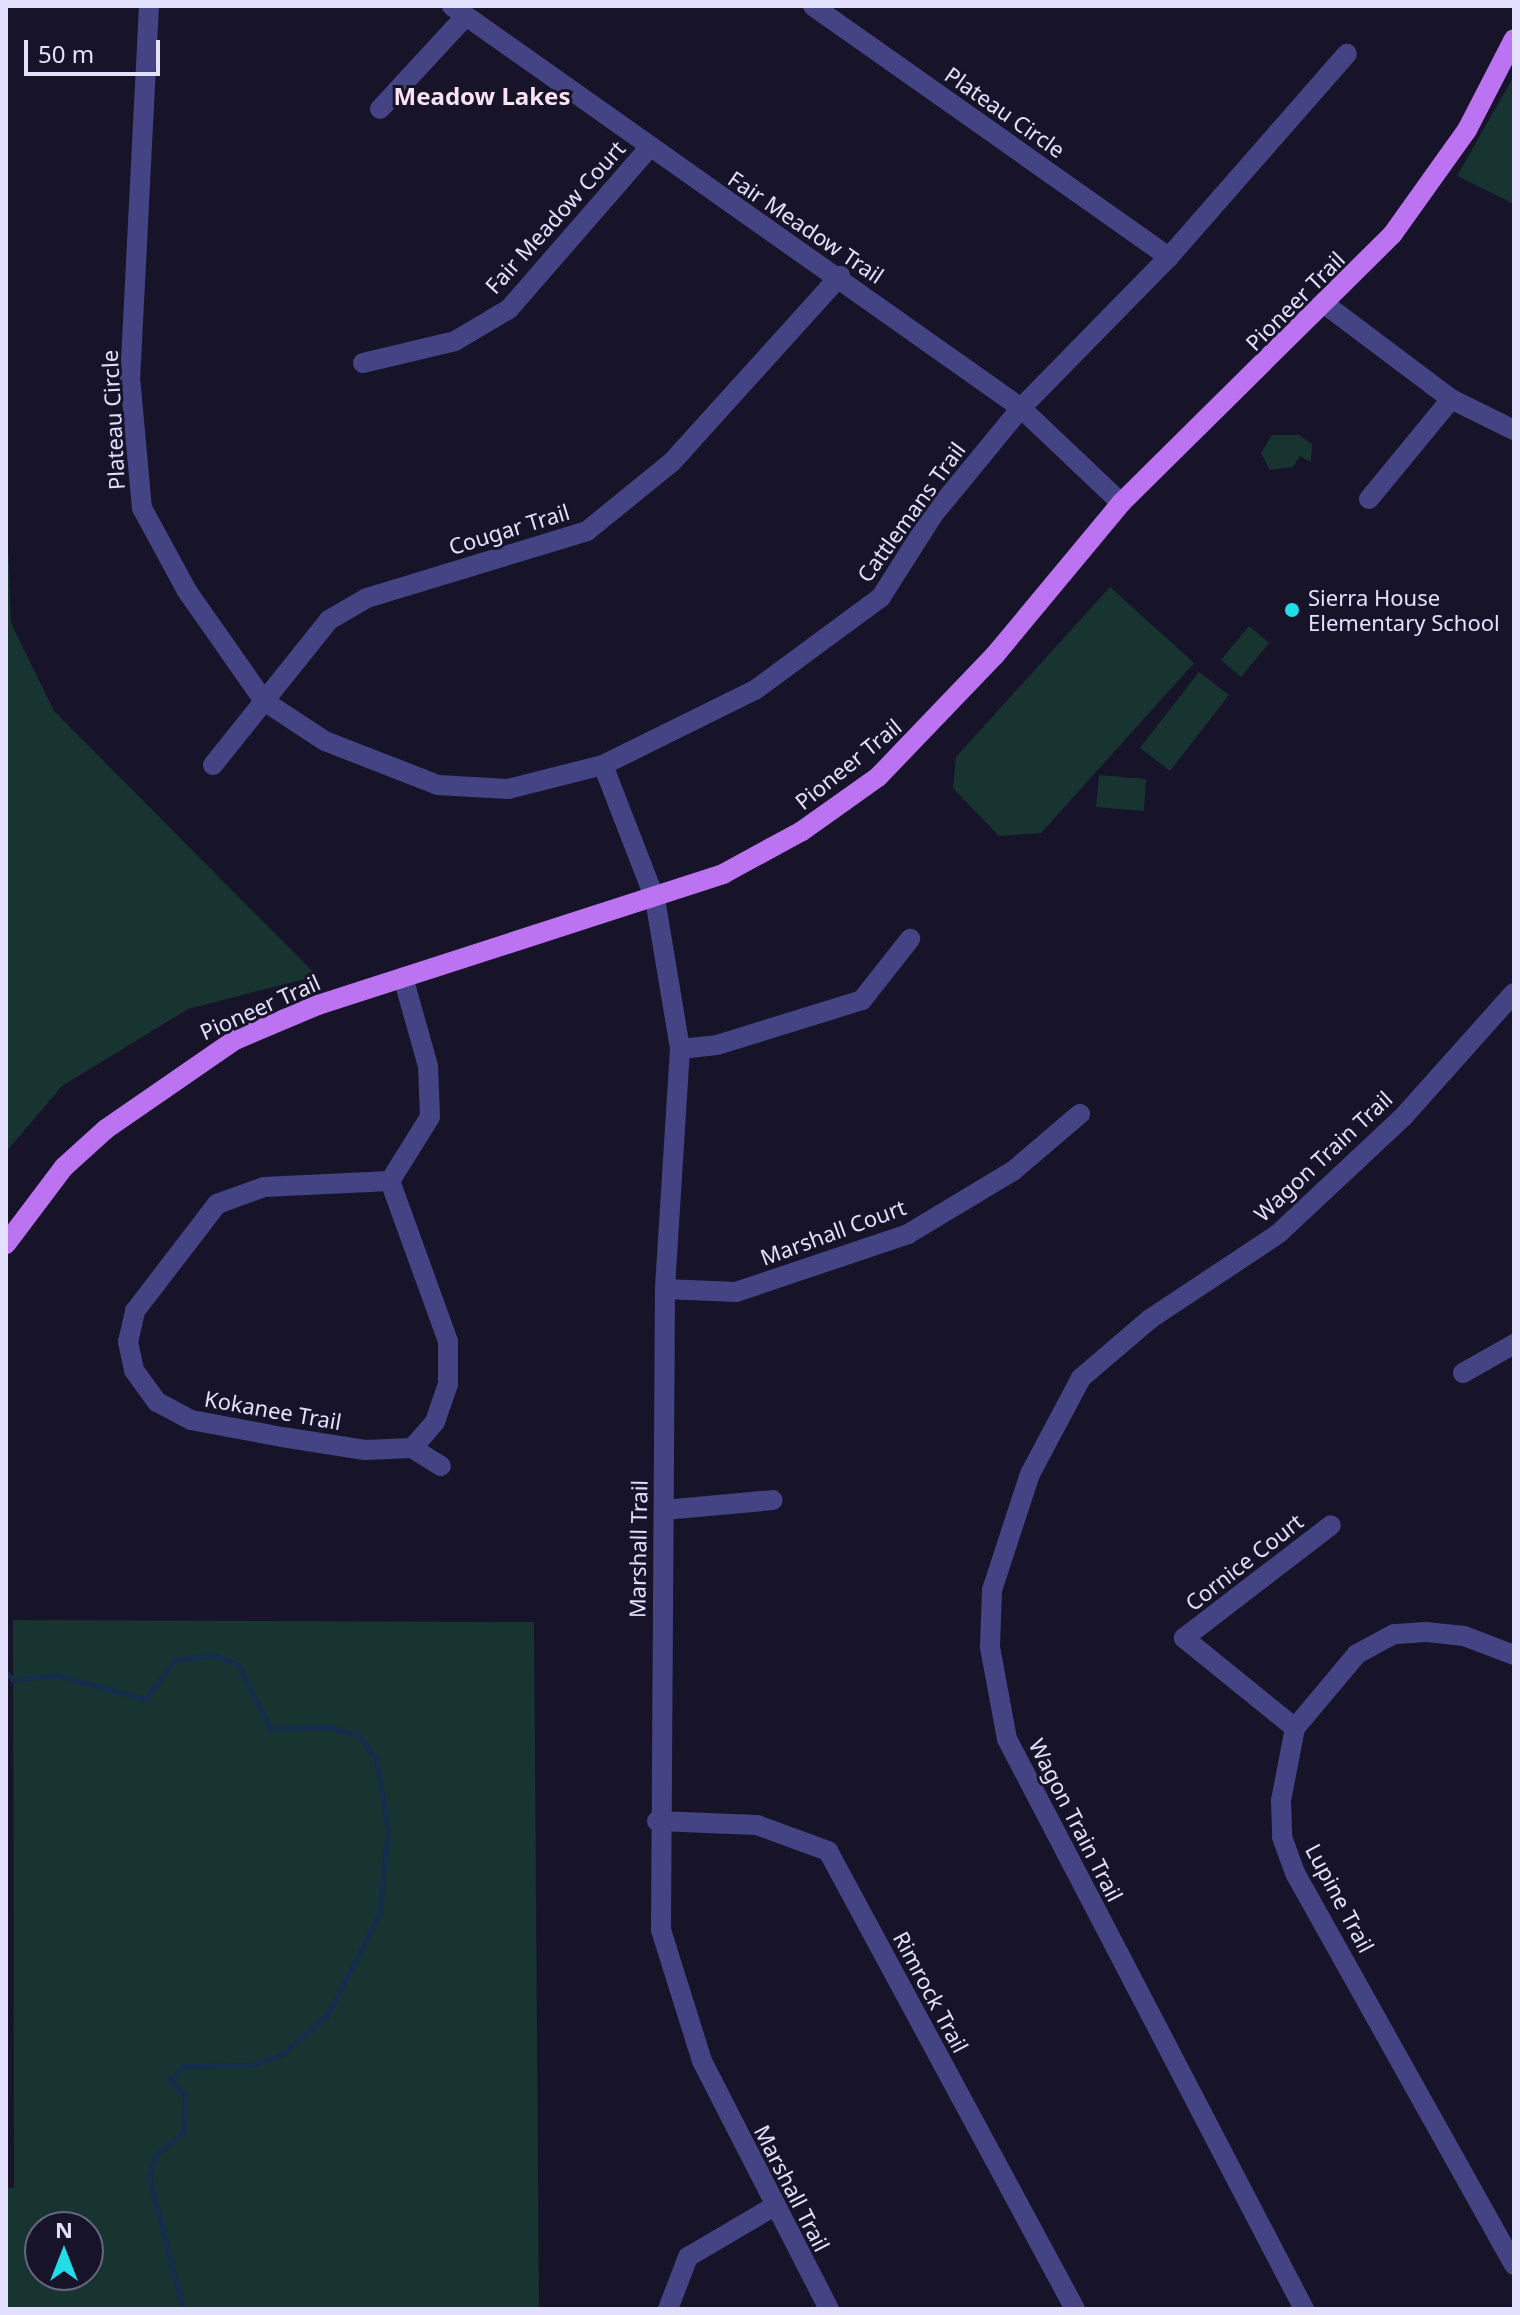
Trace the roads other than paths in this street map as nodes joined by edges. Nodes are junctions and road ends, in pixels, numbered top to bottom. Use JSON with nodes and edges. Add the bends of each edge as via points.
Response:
{"nodes":[{"id":1,"x":149,"y":6,"type":"edge"},
{"id":2,"x":813,"y":6,"type":"edge"},
{"id":3,"x":458,"y":12,"type":"edge"},
{"id":4,"x":1514,"y":39,"type":"edge"},
{"id":5,"x":1347,"y":54,"type":"dead end"},
{"id":6,"x":380,"y":109,"type":"dead end"},
{"id":7,"x":647,"y":150,"type":"junction"},
{"id":8,"x":1169,"y":257,"type":"junction"},
{"id":9,"x":840,"y":276,"type":"junction"},
{"id":10,"x":1326,"y":305,"type":"junction"},
{"id":11,"x":363,"y":363,"type":"dead end"},
{"id":12,"x":1451,"y":399,"type":"junction"},
{"id":13,"x":1021,"y":408,"type":"junction"},
{"id":14,"x":1514,"y":430,"type":"edge"},
{"id":15,"x":1369,"y":499,"type":"dead end"},
{"id":16,"x":1121,"y":503,"type":"junction"},
{"id":17,"x":264,"y":701,"type":"junction"},
{"id":18,"x":213,"y":765,"type":"dead end"},
{"id":19,"x":603,"y":765,"type":"junction"},
{"id":20,"x":655,"y":899,"type":"junction"},
{"id":21,"x":910,"y":939,"type":"dead end"},
{"id":22,"x":403,"y":977,"type":"junction"},
{"id":23,"x":1514,"y":993,"type":"edge"},
{"id":24,"x":680,"y":1049,"type":"junction"},
{"id":25,"x":1080,"y":1114,"type":"dead end"},
{"id":26,"x":390,"y":1181,"type":"junction"},
{"id":27,"x":6,"y":1244,"type":"edge"},
{"id":28,"x":665,"y":1289,"type":"junction"},
{"id":29,"x":1514,"y":1344,"type":"edge"},
{"id":30,"x":1463,"y":1373,"type":"dead end"},
{"id":31,"x":412,"y":1448,"type":"junction"},
{"id":32,"x":441,"y":1466,"type":"dead end"},
{"id":33,"x":773,"y":1500,"type":"dead end"},
{"id":34,"x":664,"y":1510,"type":"junction"},
{"id":35,"x":1331,"y":1525,"type":"dead end"},
{"id":36,"x":1514,"y":1655,"type":"edge"},
{"id":37,"x":1295,"y":1728,"type":"junction"},
{"id":38,"x":657,"y":1821,"type":"junction"},
{"id":39,"x":773,"y":2207,"type":"junction"},
{"id":40,"x":1514,"y":2265,"type":"edge"},
{"id":41,"x":668,"y":2309,"type":"edge"},
{"id":42,"x":829,"y":2309,"type":"edge"},
{"id":43,"x":1075,"y":2309,"type":"edge"},
{"id":44,"x":1304,"y":2309,"type":"edge"}],
"edges":[{"from":1,"to":17,"type":"street","name":"Plateau Circle","via":[[130,377],[142,508],[187,591]]},
{"from":2,"to":8,"type":"street","name":"Plateau Circle"},
{"from":3,"to":6,"type":"street"},
{"from":3,"to":7,"type":"street","name":"Fair Meadow Trail"},
{"from":4,"to":10,"type":"main road","name":"Pioneer Trail","via":[[1467,130],[1421,198]]},
{"from":5,"to":8,"type":"street","name":"Cattlemans Trail"},
{"from":7,"to":9,"type":"street","name":"Fair Meadow Trail"},
{"from":7,"to":11,"type":"street","name":"Fair Meadow Court","via":[[509,309],[455,341]]},
{"from":8,"to":13,"type":"street","name":"Cattlemans Trail"},
{"from":9,"to":13,"type":"street","name":"Fair Meadow Trail"},
{"from":9,"to":17,"type":"street","name":"Cougar Trail","via":[[672,462],[587,531],[367,598],[329,620]]},
{"from":10,"to":12,"type":"street"},
{"from":10,"to":16,"type":"main road","name":"Pioneer Trail"},
{"from":12,"to":14,"type":"street"},
{"from":12,"to":15,"type":"street"},
{"from":13,"to":16,"type":"street","name":"Fair Meadow Trail"},
{"from":13,"to":19,"type":"street","name":"Cattlemans Trail","via":[[933,515],[881,597],[755,690]]},
{"from":16,"to":20,"type":"main road","name":"Pioneer Trail","via":[[995,655],[878,777],[766,854]]},
{"from":17,"to":18,"type":"street","name":"Cougar Trail"},
{"from":17,"to":19,"type":"street","name":"Cattlemans Trail","via":[[325,741],[438,785],[508,789]]},
{"from":19,"to":20,"type":"street","name":"Marshall Trail"},
{"from":20,"to":22,"type":"main road","name":"Pioneer Trail"},
{"from":20,"to":24,"type":"street","name":"Marshall Trail"},
{"from":21,"to":24,"type":"street","via":[[862,1000],[717,1045]]},
{"from":22,"to":26,"type":"street","via":[[428,1066],[430,1117]]},
{"from":22,"to":27,"type":"main road","name":"Pioneer Trail","via":[[261,1028],[151,1092],[64,1167]]},
{"from":23,"to":44,"type":"street","name":"Wagon Train Trail","via":[[1403,1117],[1278,1234],[1150,1319],[1081,1378],[1030,1474],[992,1590],[990,1647],[1007,1739]]},
{"from":24,"to":28,"type":"street","name":"Marshall Trail"},
{"from":25,"to":28,"type":"street","name":"Marshall Court","via":[[1013,1171],[908,1234],[736,1292]]},
{"from":26,"to":31,"type":"street","via":[[448,1341],[448,1384],[435,1422]]},
{"from":26,"to":31,"type":"street","name":"Kokanee Trail","via":[[264,1187],[217,1204],[158,1272],[135,1311],[128,1342],[134,1370],[157,1402],[191,1420],[365,1450]]},
{"from":28,"to":34,"type":"street","name":"Marshall Trail"},
{"from":29,"to":30,"type":"street"},
{"from":31,"to":32,"type":"street"},
{"from":33,"to":34,"type":"street"},
{"from":34,"to":38,"type":"street","name":"Marshall Trail"},
{"from":35,"to":37,"type":"street","name":"Cornice Court","via":[[1184,1638]]},
{"from":36,"to":37,"type":"street","name":"Lupine Trail","via":[[1464,1636],[1394,1634],[1357,1654],[1327,1682]]},
{"from":37,"to":40,"type":"street","name":"Lupine Trail","via":[[1281,1801],[1282,1837],[1295,1873]]},
{"from":38,"to":39,"type":"street","name":"Marshall Trail","via":[[661,1930],[702,2061]]},
{"from":38,"to":43,"type":"street","name":"Rimrock Trail","via":[[757,1825],[828,1851]]},
{"from":39,"to":41,"type":"street","via":[[688,2257]]},
{"from":39,"to":42,"type":"street","name":"Marshall Trail"}]}
